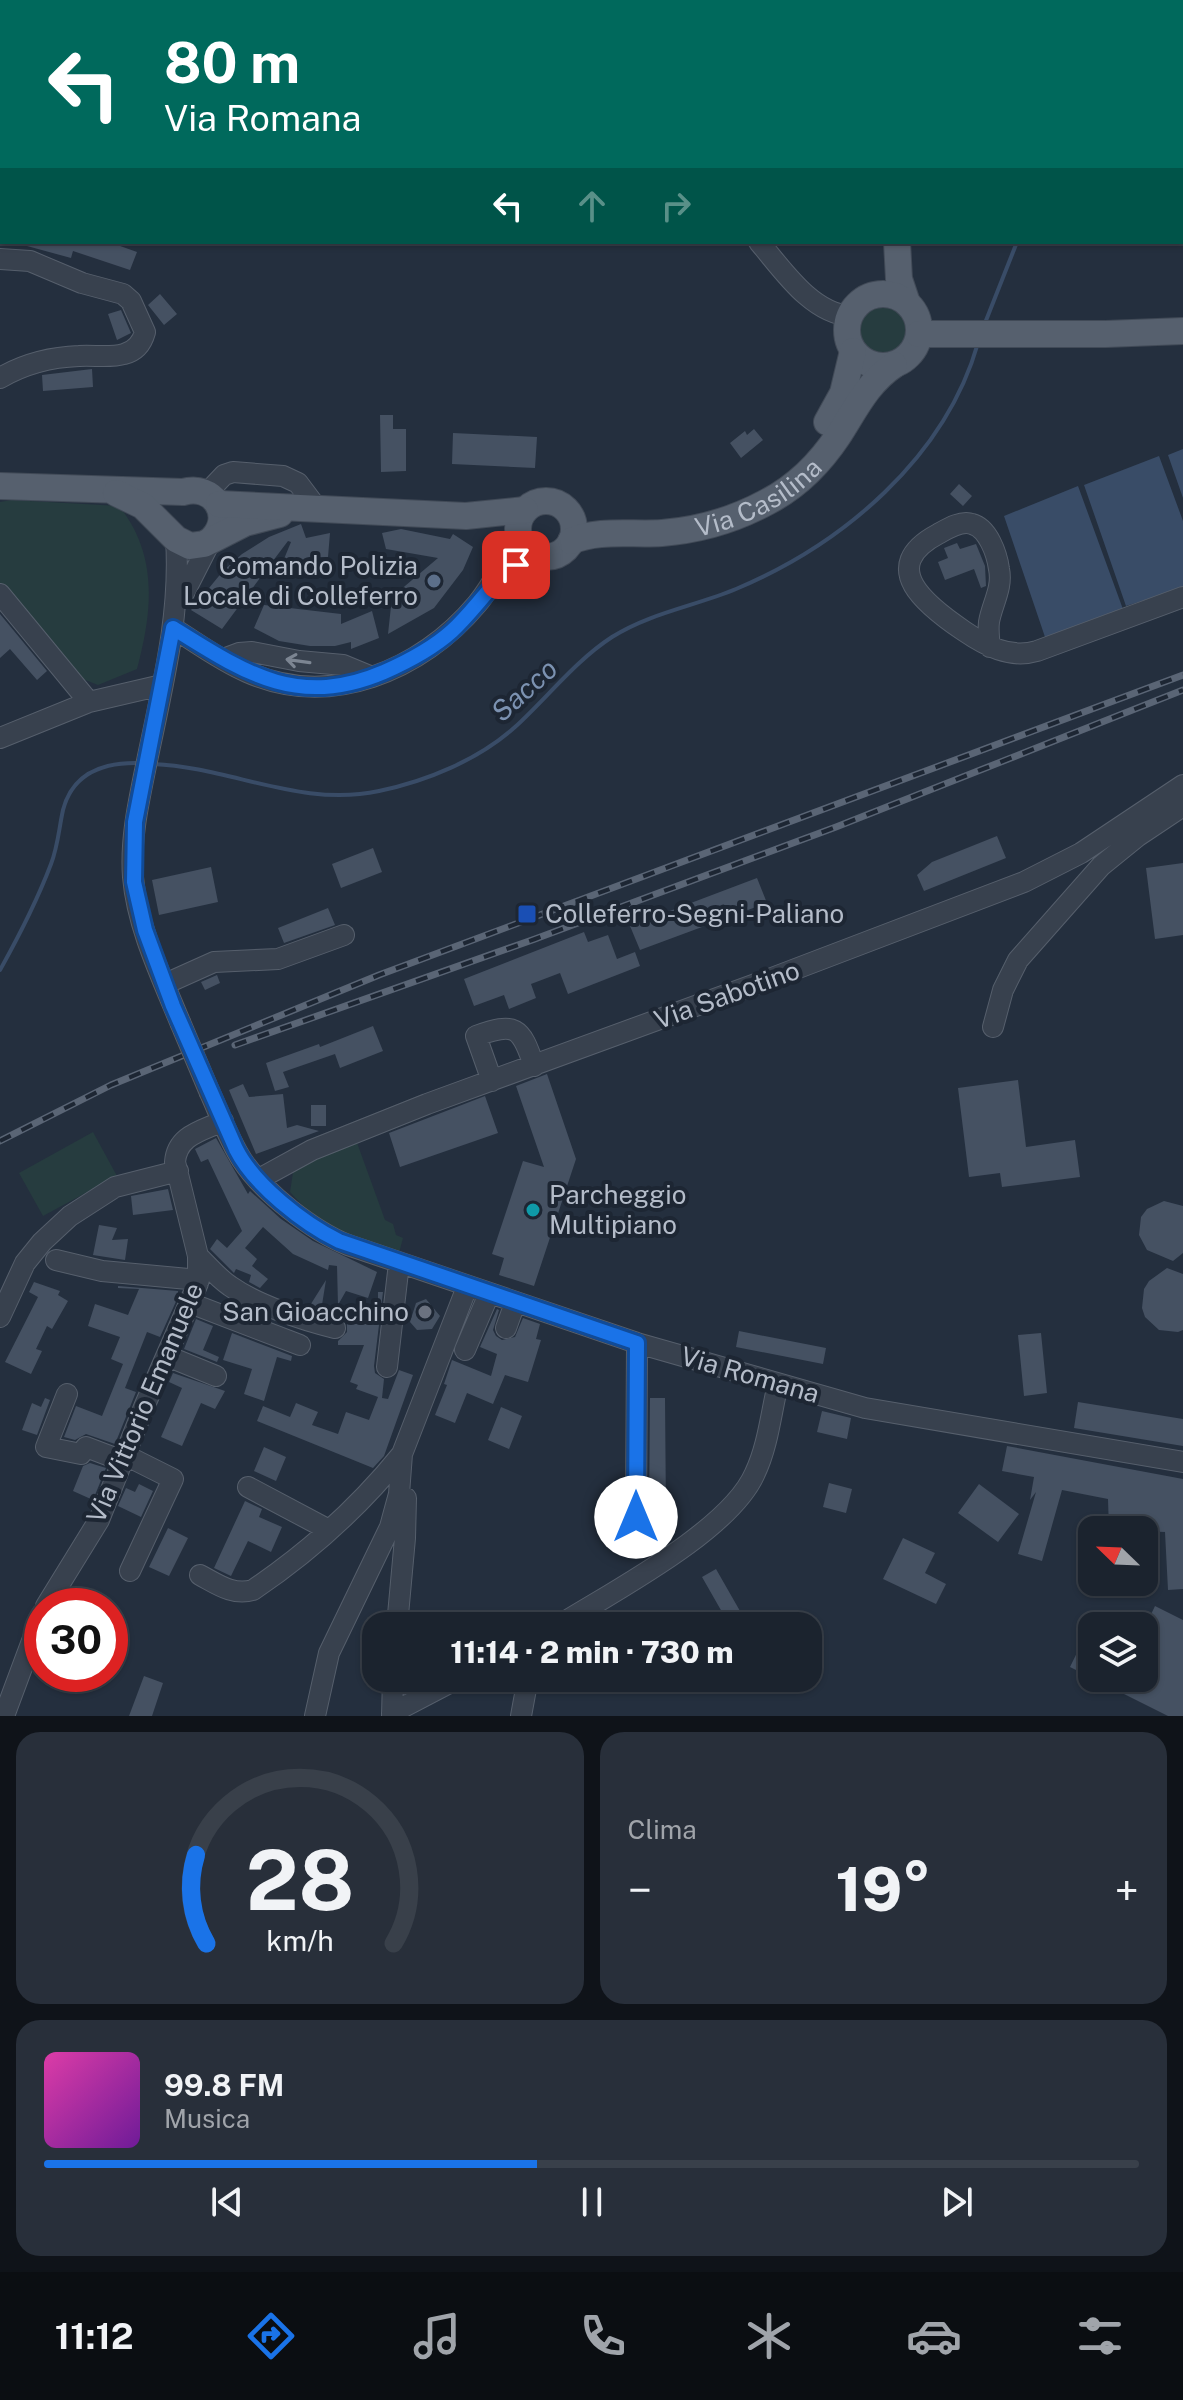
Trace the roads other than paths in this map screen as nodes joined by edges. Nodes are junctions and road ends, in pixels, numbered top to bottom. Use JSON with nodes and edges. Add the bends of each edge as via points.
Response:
{"nodes":[{"id":1,"x":761,"y":244,"type":"edge"},
{"id":2,"x":885,"y":244,"type":"edge"},
{"id":3,"x":897,"y":244,"type":"edge"},
{"id":4,"x":32,"y":251,"type":"edge"},
{"id":5,"x":0,"y":259,"type":"edge"},
{"id":6,"x":875,"y":295,"type":"junction"},
{"id":7,"x":907,"y":303,"type":"junction"},
{"id":8,"x":850,"y":316,"type":"junction"},
{"id":9,"x":1183,"y":331,"type":"edge"},
{"id":10,"x":919,"y":334,"type":"junction"},
{"id":11,"x":853,"y":351,"type":"junction"},
{"id":12,"x":894,"y":365,"type":"junction"},
{"id":13,"x":0,"y":378,"type":"edge"},
{"id":14,"x":0,"y":486,"type":"edge"},
{"id":15,"x":108,"y":490,"type":"junction"},
{"id":16,"x":203,"y":497,"type":"junction"},
{"id":17,"x":322,"y":507,"type":"junction"},
{"id":18,"x":571,"y":531,"type":"junction"},
{"id":19,"x":525,"y":533,"type":"junction"},
{"id":20,"x":173,"y":535,"type":"junction"},
{"id":21,"x":212,"y":540,"type":"junction"},
{"id":22,"x":0,"y":594,"type":"edge"},
{"id":23,"x":1183,"y":597,"type":"edge"},
{"id":24,"x":174,"y":621,"type":"junction"},
{"id":25,"x":990,"y":647,"type":"junction"},
{"id":26,"x":162,"y":685,"type":"junction"},
{"id":27,"x":89,"y":702,"type":"junction"},
{"id":28,"x":0,"y":738,"type":"edge"},
{"id":29,"x":1183,"y":785,"type":"edge"},
{"id":30,"x":1183,"y":806,"type":"edge"},
{"id":31,"x":344,"y":935,"type":"dead end"},
{"id":32,"x":165,"y":984,"type":"junction"},
{"id":33,"x":993,"y":1027,"type":"dead end"},
{"id":34,"x":534,"y":1066,"type":"junction"},
{"id":35,"x":492,"y":1081,"type":"junction"},
{"id":36,"x":223,"y":1121,"type":"junction"},
{"id":37,"x":178,"y":1171,"type":"junction"},
{"id":38,"x":259,"y":1179,"type":"junction"},
{"id":39,"x":198,"y":1256,"type":"junction"},
{"id":40,"x":56,"y":1260,"type":"dead end"},
{"id":41,"x":399,"y":1263,"type":"junction"},
{"id":42,"x":199,"y":1280,"type":"junction"},
{"id":43,"x":467,"y":1287,"type":"junction"},
{"id":44,"x":489,"y":1294,"type":"junction"},
{"id":45,"x":190,"y":1303,"type":"junction"},
{"id":46,"x":515,"y":1303,"type":"junction"},
{"id":47,"x":0,"y":1317,"type":"edge"},
{"id":48,"x":335,"y":1328,"type":"dead end"},
{"id":49,"x":506,"y":1328,"type":"dead end"},
{"id":50,"x":637,"y":1343,"type":"junction"},
{"id":51,"x":300,"y":1345,"type":"dead end"},
{"id":52,"x":465,"y":1350,"type":"dead end"},
{"id":53,"x":167,"y":1356,"type":"junction"},
{"id":54,"x":387,"y":1367,"type":"dead end"},
{"id":55,"x":216,"y":1376,"type":"dead end"},
{"id":56,"x":778,"y":1384,"type":"junction"},
{"id":57,"x":67,"y":1394,"type":"dead end"},
{"id":58,"x":402,"y":1454,"type":"junction"},
{"id":59,"x":124,"y":1458,"type":"junction"},
{"id":60,"x":1183,"y":1462,"type":"edge"},
{"id":61,"x":248,"y":1487,"type":"dead end"},
{"id":62,"x":636,"y":1517,"type":"dead end"},
{"id":63,"x":329,"y":1530,"type":"junction"},
{"id":64,"x":130,"y":1571,"type":"dead end"},
{"id":65,"x":200,"y":1575,"type":"dead end"},
{"id":66,"x":57,"y":1588,"type":"edge"},
{"id":67,"x":398,"y":1612,"type":"edge"},
{"id":68,"x":580,"y":1612,"type":"edge"},
{"id":69,"x":24,"y":1662,"type":"edge"},
{"id":70,"x":393,"y":1692,"type":"edge"},
{"id":71,"x":434,"y":1692,"type":"edge"},
{"id":72,"x":525,"y":1692,"type":"edge"},
{"id":73,"x":392,"y":1715,"type":"edge"},
{"id":74,"x":4,"y":1716,"type":"edge"},
{"id":75,"x":315,"y":1716,"type":"edge"},
{"id":76,"x":521,"y":1716,"type":"edge"}],
"edges":[{"from":1,"to":8,"type":"street","via":[[818,305]]},
{"from":2,"to":6,"type":"main road"},
{"from":3,"to":7,"type":"main road"},
{"from":4,"to":5,"type":"street"},
{"from":4,"to":13,"type":"street","via":[[82,283],[123,294],[145,335],[125,354],[70,356],[24,366]]},
{"from":6,"to":7,"type":"main road"},
{"from":6,"to":8,"type":"main road"},
{"from":7,"to":10,"type":"main road"},
{"from":8,"to":11,"type":"main road","via":[[847,328]]},
{"from":9,"to":10,"type":"main road"},
{"from":10,"to":12,"type":"main road","via":[[911,353]]},
{"from":11,"to":12,"type":"main road","via":[[871,364]]},
{"from":11,"to":18,"type":"main road","name":"Via Casilina","via":[[843,393],[825,425],[790,464],[757,488],[687,512]]},
{"from":12,"to":18,"type":"main road","name":"Via Casilina","via":[[870,386],[812,469],[767,502],[692,529],[597,535]]},
{"from":14,"to":15,"type":"main road"},
{"from":15,"to":16,"type":"main road"},
{"from":15,"to":20,"type":"main road","via":[[143,506]]},
{"from":16,"to":17,"type":"main road"},
{"from":16,"to":20,"type":"main road","via":[[174,499],[167,520]]},
{"from":16,"to":21,"type":"main road","via":[[222,524]]},
{"from":17,"to":19,"type":"main road","via":[[466,516]]},
{"from":17,"to":21,"type":"main road","via":[[259,519]]},
{"from":18,"to":19,"type":"main road","name":"Via Casilina","via":[[566,548],[553,556]]},
{"from":18,"to":19,"type":"main road","via":[[561,505],[542,501]]},
{"from":19,"to":24,"type":"street","via":[[476,606],[440,642],[372,677],[336,687],[256,676],[223,659]]},
{"from":20,"to":21,"type":"main road","via":[[190,546]]},
{"from":20,"to":24,"type":"street","via":[[178,577]]},
{"from":21,"to":24,"type":"street"},
{"from":22,"to":27,"type":"street"},
{"from":23,"to":25,"type":"street","via":[[1029,653]]},
{"from":24,"to":26,"type":"street","name":"Via Romana"},
{"from":25,"to":25,"type":"street","via":[[930,605],[908,571],[910,556],[921,544],[964,523],[981,530],[999,567]]},
{"from":26,"to":27,"type":"street"},
{"from":26,"to":32,"type":"street","name":"Via Romana","via":[[133,841],[142,920]]},
{"from":27,"to":28,"type":"street"},
{"from":29,"to":34,"type":"street","name":"Via Sabotino","via":[[1081,853],[1034,877]]},
{"from":30,"to":33,"type":"street","via":[[1101,866],[1018,960]]},
{"from":31,"to":32,"type":"street","via":[[278,959],[214,962]]},
{"from":32,"to":36,"type":"street","name":"Via Romana","bridge":true},
{"from":34,"to":35,"type":"street","name":"Via Sabotino"},
{"from":34,"to":35,"type":"street","via":[[525,1038],[515,1030],[503,1027],[476,1036]]},
{"from":35,"to":38,"type":"street","name":"Via Sabotino","via":[[312,1150]]},
{"from":36,"to":37,"type":"street","via":[[182,1140],[175,1157]]},
{"from":36,"to":38,"type":"street","name":"Via Romana","via":[[240,1156]]},
{"from":37,"to":39,"type":"street","name":"Via Vittorio Emanuele"},
{"from":37,"to":47,"type":"street","via":[[115,1187],[70,1216],[29,1258]]},
{"from":38,"to":41,"type":"street","name":"Via Romana","via":[[317,1230]]},
{"from":39,"to":42,"type":"street","name":"Via Vittorio Emanuele"},
{"from":39,"to":48,"type":"street","via":[[237,1291]]},
{"from":40,"to":42,"type":"street","via":[[96,1270]]},
{"from":41,"to":43,"type":"street","name":"Via Romana"},
{"from":41,"to":54,"type":"street"},
{"from":42,"to":45,"type":"street","name":"Via Vittorio Emanuele"},
{"from":43,"to":44,"type":"street","name":"Via Romana"},
{"from":43,"to":58,"type":"street"},
{"from":44,"to":46,"type":"street","name":"Via Romana"},
{"from":44,"to":52,"type":"street"},
{"from":45,"to":51,"type":"street"},
{"from":45,"to":53,"type":"street","name":"Via Vittorio Emanuele"},
{"from":46,"to":49,"type":"street"},
{"from":46,"to":50,"type":"street","name":"Via Romana"},
{"from":50,"to":56,"type":"street","name":"Via Romana"},
{"from":50,"to":62,"type":"street"},
{"from":53,"to":55,"type":"street"},
{"from":53,"to":59,"type":"street","name":"Via Vittorio Emanuele"},
{"from":56,"to":60,"type":"street","name":"Via Romana","via":[[878,1412]]},
{"from":56,"to":68,"type":"street","via":[[758,1465],[732,1507],[695,1539]]},
{"from":57,"to":59,"type":"street","via":[[46,1447],[81,1454],[86,1447]]},
{"from":58,"to":63,"type":"street"},
{"from":58,"to":67,"type":"street","via":[[406,1516]]},
{"from":58,"to":75,"type":"street","via":[[394,1516],[331,1647]]},
{"from":59,"to":64,"type":"street","via":[[173,1479]]},
{"from":59,"to":66,"type":"street","name":"Via Vittorio Emanuele","via":[[96,1526]]},
{"from":61,"to":63,"type":"street"},
{"from":63,"to":65,"type":"street","via":[[248,1592],[233,1591]]},
{"from":69,"to":74,"type":"street"},
{"from":70,"to":73,"type":"street"},
{"from":71,"to":73,"type":"street"},
{"from":72,"to":76,"type":"street"}]}
